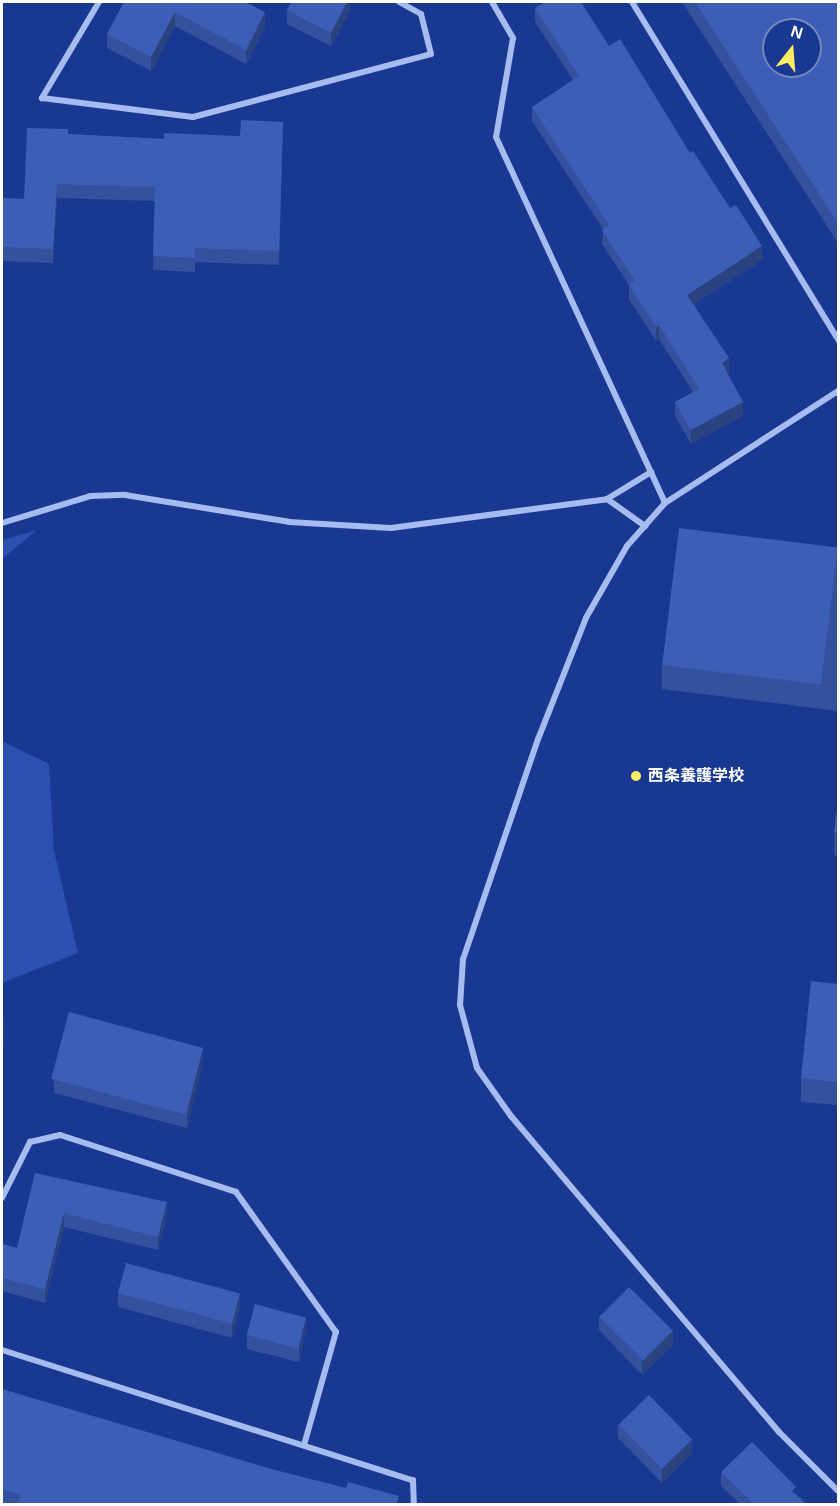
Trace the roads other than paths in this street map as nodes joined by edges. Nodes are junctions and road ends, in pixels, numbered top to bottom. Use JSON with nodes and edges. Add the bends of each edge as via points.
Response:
{"nodes":[{"id":1,"x":99,"y":2,"type":"edge"},
{"id":2,"x":399,"y":2,"type":"edge"},
{"id":3,"x":492,"y":2,"type":"edge"},
{"id":4,"x":632,"y":2,"type":"edge"},
{"id":5,"x":838,"y":339,"type":"edge"},
{"id":6,"x":838,"y":391,"type":"edge"},
{"id":7,"x":651,"y":472,"type":"junction"},
{"id":8,"x":607,"y":499,"type":"junction"},
{"id":9,"x":665,"y":503,"type":"junction"},
{"id":10,"x":2,"y":523,"type":"edge"},
{"id":11,"x":645,"y":526,"type":"junction"},
{"id":12,"x":2,"y":1198,"type":"edge"},
{"id":13,"x":2,"y":1350,"type":"edge"},
{"id":14,"x":304,"y":1445,"type":"junction"},
{"id":15,"x":838,"y":1491,"type":"edge"},
{"id":16,"x":414,"y":1504,"type":"edge"}],
"edges":[{"from":1,"to":2,"type":"street","via":[[42,98],[193,117],[431,54],[421,14]]},
{"from":3,"to":7,"type":"street","via":[[513,38],[496,137]]},
{"from":4,"to":5,"type":"street"},
{"from":6,"to":9,"type":"street"},
{"from":7,"to":8,"type":"street"},
{"from":7,"to":9,"type":"street"},
{"from":8,"to":10,"type":"street","via":[[392,528],[289,522],[124,495],[102,496]]},
{"from":8,"to":11,"type":"street"},
{"from":9,"to":11,"type":"street"},
{"from":11,"to":15,"type":"street","via":[[627,546],[586,618],[538,739],[463,959],[460,1005],[477,1068],[511,1116],[780,1432]]},
{"from":12,"to":14,"type":"street","via":[[30,1142],[60,1135],[236,1192],[336,1332]]},
{"from":13,"to":14,"type":"street"},
{"from":14,"to":16,"type":"street","via":[[413,1480]]}]}
